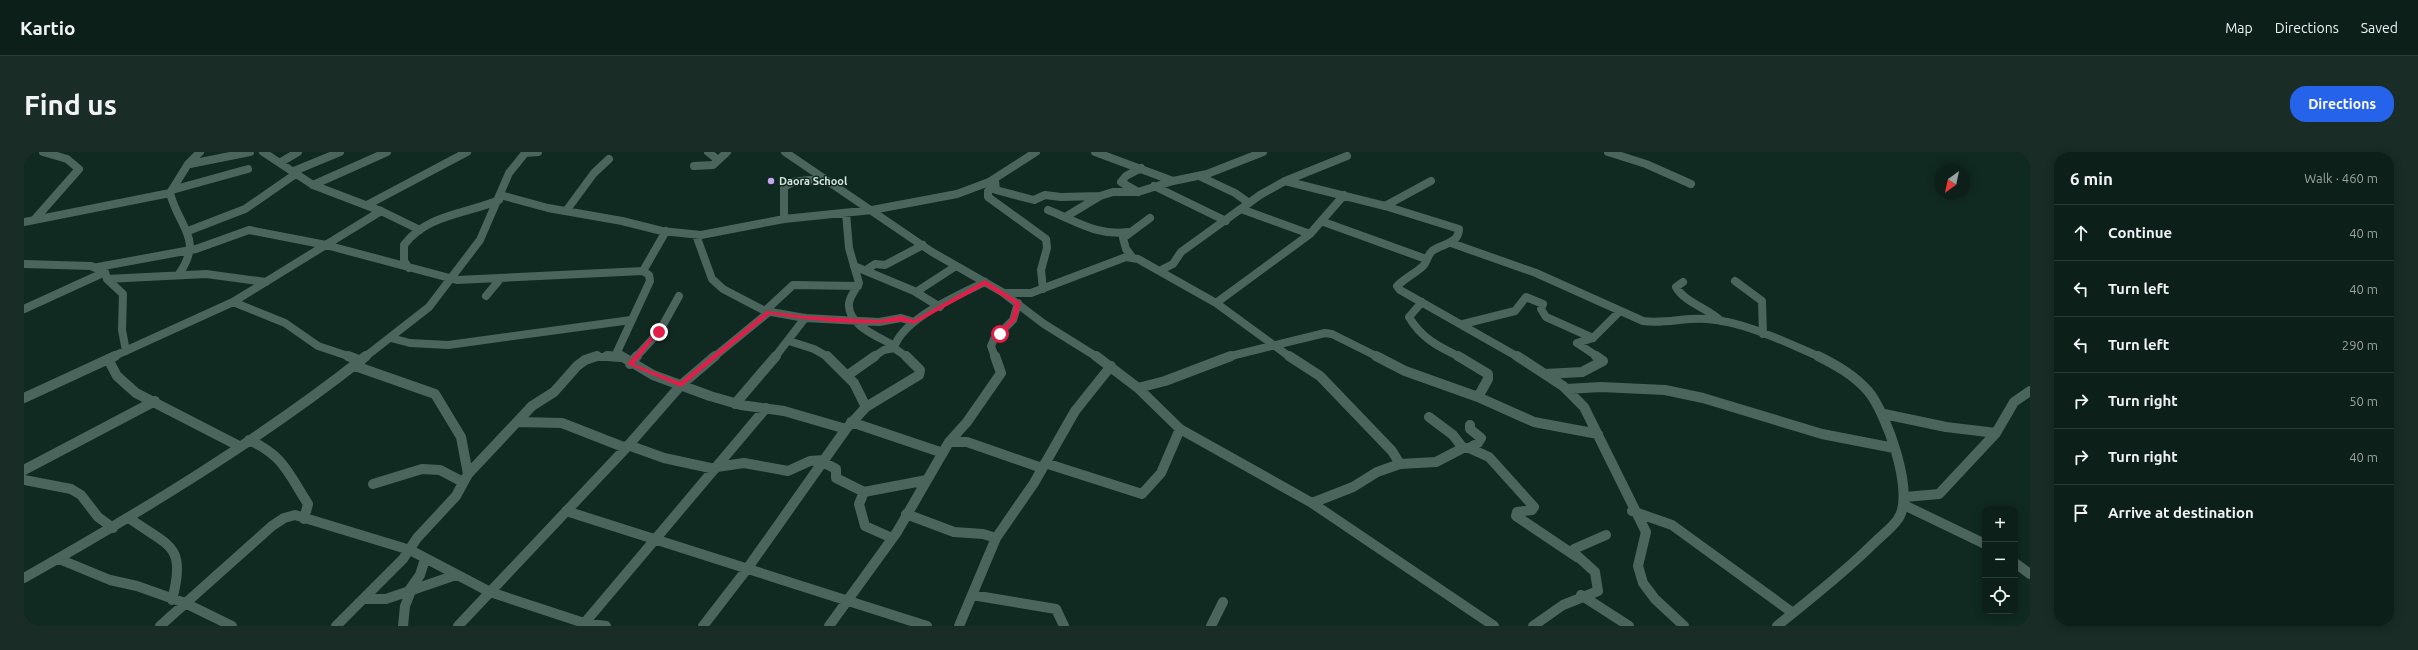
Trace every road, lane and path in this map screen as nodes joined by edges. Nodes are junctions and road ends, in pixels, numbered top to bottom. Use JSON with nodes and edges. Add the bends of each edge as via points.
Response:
{"nodes":[{"id":1,"x":43,"y":152,"type":"edge"},
{"id":2,"x":200,"y":152,"type":"edge"},
{"id":3,"x":250,"y":152,"type":"edge"},
{"id":4,"x":263,"y":152,"type":"edge"},
{"id":5,"x":298,"y":152,"type":"edge"},
{"id":6,"x":340,"y":152,"type":"edge"},
{"id":7,"x":387,"y":152,"type":"edge"},
{"id":8,"x":467,"y":152,"type":"edge"},
{"id":9,"x":538,"y":152,"type":"edge"},
{"id":10,"x":708,"y":152,"type":"edge"},
{"id":11,"x":727,"y":152,"type":"edge"},
{"id":12,"x":785,"y":152,"type":"edge"},
{"id":13,"x":1036,"y":152,"type":"edge"},
{"id":14,"x":1095,"y":152,"type":"edge"},
{"id":15,"x":1263,"y":152,"type":"edge"},
{"id":16,"x":1608,"y":152,"type":"edge"},
{"id":17,"x":525,"y":153,"type":"edge"},
{"id":18,"x":1347,"y":156,"type":"dead end"},
{"id":19,"x":609,"y":159,"type":"dead end"},
{"id":20,"x":718,"y":160,"type":"junction"},
{"id":21,"x":281,"y":162,"type":"junction"},
{"id":22,"x":188,"y":164,"type":"junction"},
{"id":23,"x":694,"y":166,"type":"dead end"},
{"id":24,"x":1141,"y":168,"type":"junction"},
{"id":25,"x":248,"y":169,"type":"dead end"},
{"id":26,"x":296,"y":172,"type":"junction"},
{"id":27,"x":1199,"y":176,"type":"junction"},
{"id":28,"x":824,"y":178,"type":"junction"},
{"id":29,"x":996,"y":178,"type":"junction"},
{"id":30,"x":1173,"y":180,"type":"junction"},
{"id":31,"x":1285,"y":181,"type":"junction"},
{"id":32,"x":1431,"y":181,"type":"dead end"},
{"id":33,"x":1691,"y":184,"type":"dead end"},
{"id":34,"x":313,"y":185,"type":"junction"},
{"id":35,"x":1154,"y":186,"type":"junction"},
{"id":36,"x":994,"y":187,"type":"junction"},
{"id":37,"x":171,"y":191,"type":"junction"},
{"id":38,"x":1138,"y":192,"type":"junction"},
{"id":39,"x":1344,"y":195,"type":"junction"},
{"id":40,"x":1100,"y":196,"type":"junction"},
{"id":41,"x":500,"y":198,"type":"junction"},
{"id":42,"x":1250,"y":203,"type":"junction"},
{"id":43,"x":367,"y":205,"type":"junction"},
{"id":44,"x":1385,"y":206,"type":"junction"},
{"id":45,"x":1241,"y":209,"type":"junction"},
{"id":46,"x":872,"y":210,"type":"junction"},
{"id":47,"x":1048,"y":210,"type":"dead end"},
{"id":48,"x":381,"y":211,"type":"junction"},
{"id":49,"x":566,"y":211,"type":"junction"},
{"id":50,"x":846,"y":213,"type":"junction"},
{"id":51,"x":1067,"y":216,"type":"junction"},
{"id":52,"x":1150,"y":218,"type":"dead end"},
{"id":53,"x":35,"y":219,"type":"junction"},
{"id":54,"x":784,"y":219,"type":"junction"},
{"id":55,"x":1226,"y":221,"type":"junction"},
{"id":56,"x":1321,"y":221,"type":"junction"},
{"id":57,"x":24,"y":222,"type":"edge"},
{"id":58,"x":420,"y":230,"type":"junction"},
{"id":59,"x":188,"y":231,"type":"junction"},
{"id":60,"x":666,"y":232,"type":"junction"},
{"id":61,"x":1128,"y":232,"type":"junction"},
{"id":62,"x":1310,"y":234,"type":"junction"},
{"id":63,"x":696,"y":235,"type":"junction"},
{"id":64,"x":1451,"y":243,"type":"junction"},
{"id":65,"x":326,"y":245,"type":"junction"},
{"id":66,"x":923,"y":245,"type":"junction"},
{"id":67,"x":190,"y":250,"type":"junction"},
{"id":68,"x":1132,"y":257,"type":"junction"},
{"id":69,"x":1426,"y":259,"type":"junction"},
{"id":70,"x":24,"y":264,"type":"edge"},
{"id":71,"x":854,"y":266,"type":"junction"},
{"id":72,"x":956,"y":266,"type":"junction"},
{"id":73,"x":409,"y":268,"type":"junction"},
{"id":74,"x":866,"y":270,"type":"junction"},
{"id":75,"x":1161,"y":270,"type":"junction"},
{"id":76,"x":643,"y":271,"type":"junction"},
{"id":77,"x":103,"y":273,"type":"junction"},
{"id":78,"x":179,"y":274,"type":"junction"},
{"id":79,"x":451,"y":277,"type":"junction"},
{"id":80,"x":501,"y":278,"type":"junction"},
{"id":81,"x":1735,"y":281,"type":"dead end"},
{"id":82,"x":266,"y":282,"type":"junction"},
{"id":83,"x":985,"y":282,"type":"junction"},
{"id":84,"x":1683,"y":282,"type":"dead end"},
{"id":85,"x":858,"y":286,"type":"junction"},
{"id":86,"x":1043,"y":289,"type":"junction"},
{"id":87,"x":916,"y":292,"type":"junction"},
{"id":88,"x":1002,"y":292,"type":"junction"},
{"id":89,"x":486,"y":296,"type":"dead end"},
{"id":90,"x":679,"y":296,"type":"dead end"},
{"id":91,"x":233,"y":302,"type":"junction"},
{"id":92,"x":1422,"y":302,"type":"junction"},
{"id":93,"x":1018,"y":303,"type":"junction"},
{"id":94,"x":1216,"y":303,"type":"junction"},
{"id":95,"x":940,"y":307,"type":"junction"},
{"id":96,"x":24,"y":309,"type":"edge"},
{"id":97,"x":767,"y":312,"type":"junction"},
{"id":98,"x":1619,"y":312,"type":"junction"},
{"id":99,"x":805,"y":318,"type":"junction"},
{"id":100,"x":854,"y":319,"type":"junction"},
{"id":101,"x":631,"y":320,"type":"junction"},
{"id":102,"x":1721,"y":321,"type":"junction"},
{"id":103,"x":914,"y":322,"type":"junction"},
{"id":104,"x":1463,"y":324,"type":"junction"},
{"id":105,"x":1763,"y":334,"type":"junction"},
{"id":106,"x":391,"y":338,"type":"junction"},
{"id":107,"x":1594,"y":338,"type":"junction"},
{"id":108,"x":789,"y":341,"type":"junction"},
{"id":109,"x":894,"y":346,"type":"junction"},
{"id":110,"x":1272,"y":346,"type":"junction"},
{"id":111,"x":126,"y":351,"type":"junction"},
{"id":112,"x":620,"y":357,"type":"junction"},
{"id":113,"x":108,"y":359,"type":"junction"},
{"id":114,"x":358,"y":364,"type":"junction"},
{"id":115,"x":630,"y":364,"type":"junction"},
{"id":116,"x":1111,"y":366,"type":"junction"},
{"id":117,"x":1545,"y":374,"type":"junction"},
{"id":118,"x":848,"y":375,"type":"junction"},
{"id":119,"x":681,"y":384,"type":"junction"},
{"id":120,"x":1138,"y":388,"type":"junction"},
{"id":121,"x":1566,"y":389,"type":"junction"},
{"id":122,"x":2030,"y":391,"type":"edge"},
{"id":123,"x":1478,"y":397,"type":"junction"},
{"id":124,"x":24,"y":398,"type":"edge"},
{"id":125,"x":155,"y":401,"type":"junction"},
{"id":126,"x":735,"y":404,"type":"junction"},
{"id":127,"x":866,"y":407,"type":"junction"},
{"id":128,"x":766,"y":408,"type":"junction"},
{"id":129,"x":1884,"y":414,"type":"junction"},
{"id":130,"x":1429,"y":418,"type":"dead end"},
{"id":131,"x":518,"y":422,"type":"junction"},
{"id":132,"x":848,"y":425,"type":"junction"},
{"id":133,"x":1470,"y":425,"type":"dead end"},
{"id":134,"x":1180,"y":429,"type":"junction"},
{"id":135,"x":1996,"y":433,"type":"junction"},
{"id":136,"x":1598,"y":434,"type":"junction"},
{"id":137,"x":249,"y":440,"type":"junction"},
{"id":138,"x":949,"y":442,"type":"junction"},
{"id":139,"x":239,"y":446,"type":"junction"},
{"id":140,"x":627,"y":447,"type":"junction"},
{"id":141,"x":1466,"y":448,"type":"junction"},
{"id":142,"x":1894,"y":448,"type":"junction"},
{"id":143,"x":943,"y":453,"type":"junction"},
{"id":144,"x":822,"y":460,"type":"junction"},
{"id":145,"x":1400,"y":464,"type":"junction"},
{"id":146,"x":1043,"y":466,"type":"junction"},
{"id":147,"x":716,"y":468,"type":"junction"},
{"id":148,"x":24,"y":470,"type":"edge"},
{"id":149,"x":466,"y":478,"type":"junction"},
{"id":150,"x":24,"y":480,"type":"edge"},
{"id":151,"x":927,"y":480,"type":"junction"},
{"id":152,"x":373,"y":484,"type":"dead end"},
{"id":153,"x":864,"y":492,"type":"junction"},
{"id":154,"x":1905,"y":501,"type":"junction"},
{"id":155,"x":1312,"y":503,"type":"junction"},
{"id":156,"x":566,"y":511,"type":"junction"},
{"id":157,"x":1632,"y":511,"type":"junction"},
{"id":158,"x":906,"y":514,"type":"junction"},
{"id":159,"x":129,"y":518,"type":"junction"},
{"id":160,"x":304,"y":519,"type":"junction"},
{"id":161,"x":113,"y":528,"type":"junction"},
{"id":162,"x":1606,"y":535,"type":"dead end"},
{"id":163,"x":892,"y":538,"type":"junction"},
{"id":164,"x":996,"y":538,"type":"junction"},
{"id":165,"x":654,"y":540,"type":"junction"},
{"id":166,"x":1982,"y":542,"type":"edge"},
{"id":167,"x":410,"y":550,"type":"junction"},
{"id":168,"x":1577,"y":557,"type":"junction"},
{"id":169,"x":59,"y":559,"type":"junction"},
{"id":170,"x":425,"y":559,"type":"junction"},
{"id":171,"x":2018,"y":565,"type":"edge"},
{"id":172,"x":747,"y":569,"type":"junction"},
{"id":173,"x":2030,"y":574,"type":"edge"},
{"id":174,"x":456,"y":575,"type":"junction"},
{"id":175,"x":24,"y":578,"type":"edge"},
{"id":176,"x":409,"y":592,"type":"junction"},
{"id":177,"x":490,"y":592,"type":"junction"},
{"id":178,"x":972,"y":595,"type":"junction"},
{"id":179,"x":1581,"y":595,"type":"junction"},
{"id":180,"x":363,"y":599,"type":"junction"},
{"id":181,"x":172,"y":600,"type":"junction"},
{"id":182,"x":846,"y":602,"type":"junction"},
{"id":183,"x":1223,"y":602,"type":"dead end"},
{"id":184,"x":185,"y":603,"type":"junction"},
{"id":185,"x":1793,"y":613,"type":"junction"},
{"id":186,"x":583,"y":625,"type":"edge"},
{"id":187,"x":160,"y":626,"type":"edge"},
{"id":188,"x":232,"y":626,"type":"edge"},
{"id":189,"x":336,"y":626,"type":"edge"},
{"id":190,"x":403,"y":626,"type":"edge"},
{"id":191,"x":458,"y":626,"type":"edge"},
{"id":192,"x":606,"y":626,"type":"edge"},
{"id":193,"x":703,"y":626,"type":"edge"},
{"id":194,"x":829,"y":626,"type":"edge"},
{"id":195,"x":927,"y":626,"type":"edge"},
{"id":196,"x":959,"y":626,"type":"edge"},
{"id":197,"x":1064,"y":626,"type":"edge"},
{"id":198,"x":1211,"y":626,"type":"edge"},
{"id":199,"x":1494,"y":626,"type":"edge"},
{"id":200,"x":1533,"y":626,"type":"edge"},
{"id":201,"x":1629,"y":626,"type":"edge"},
{"id":202,"x":1684,"y":626,"type":"edge"},
{"id":203,"x":1777,"y":626,"type":"edge"}],
"edges":[{"from":1,"to":53,"type":"street","via":[[66,158],[80,169]]},
{"from":2,"to":22,"type":"street"},
{"from":3,"to":22,"type":"street"},
{"from":4,"to":21,"type":"street"},
{"from":5,"to":21,"type":"street"},
{"from":6,"to":26,"type":"street"},
{"from":7,"to":34,"type":"street"},
{"from":8,"to":43,"type":"street"},
{"from":9,"to":17,"type":"street"},
{"from":10,"to":20,"type":"street"},
{"from":11,"to":20,"type":"street"},
{"from":12,"to":28,"type":"street"},
{"from":13,"to":29,"type":"street"},
{"from":14,"to":24,"type":"street"},
{"from":15,"to":27,"type":"street"},
{"from":16,"to":33,"type":"street","via":[[1646,164]]},
{"from":17,"to":41,"type":"street","via":[[509,173]]},
{"from":18,"to":31,"type":"street"},
{"from":19,"to":49,"type":"street","via":[[594,173]]},
{"from":20,"to":23,"type":"street","via":[[710,166]]},
{"from":21,"to":26,"type":"street"},
{"from":22,"to":37,"type":"street"},
{"from":24,"to":30,"type":"street"},
{"from":24,"to":38,"type":"street","via":[[1126,176],[1121,182]]},
{"from":25,"to":37,"type":"street"},
{"from":26,"to":34,"type":"street"},
{"from":26,"to":59,"type":"street","via":[[245,209]]},
{"from":27,"to":30,"type":"street"},
{"from":27,"to":42,"type":"street"},
{"from":28,"to":46,"type":"street"},
{"from":28,"to":54,"type":"street","via":[[793,182],[784,187]]},
{"from":29,"to":36,"type":"street"},
{"from":29,"to":46,"type":"street","via":[[957,194]]},
{"from":30,"to":35,"type":"street"},
{"from":31,"to":39,"type":"street"},
{"from":31,"to":42,"type":"street"},
{"from":32,"to":44,"type":"street"},
{"from":34,"to":43,"type":"street"},
{"from":35,"to":38,"type":"street"},
{"from":35,"to":55,"type":"street"},
{"from":36,"to":40,"type":"street","via":[[1000,192],[1034,200],[1045,195]]},
{"from":36,"to":86,"type":"street","via":[[988,191],[988,197],[1046,239],[1047,248],[1042,270]]},
{"from":37,"to":53,"type":"street"},
{"from":37,"to":59,"type":"street","via":[[172,202]]},
{"from":38,"to":40,"type":"street","via":[[1113,192]]},
{"from":39,"to":44,"type":"street"},
{"from":39,"to":56,"type":"street"},
{"from":40,"to":51,"type":"street"},
{"from":41,"to":49,"type":"street"},
{"from":41,"to":58,"type":"street","via":[[463,210]]},
{"from":41,"to":79,"type":"street","via":[[480,240]]},
{"from":42,"to":45,"type":"street"},
{"from":43,"to":48,"type":"street"},
{"from":44,"to":64,"type":"street","via":[[1459,229]]},
{"from":45,"to":55,"type":"street"},
{"from":45,"to":62,"type":"street"},
{"from":46,"to":50,"type":"street"},
{"from":46,"to":66,"type":"street"},
{"from":47,"to":51,"type":"street"},
{"from":48,"to":58,"type":"street"},
{"from":48,"to":65,"type":"street"},
{"from":49,"to":60,"type":"street"},
{"from":50,"to":54,"type":"street"},
{"from":50,"to":71,"type":"street","via":[[849,248]]},
{"from":51,"to":61,"type":"street","via":[[1077,225],[1106,234]]},
{"from":52,"to":61,"type":"street"},
{"from":53,"to":57,"type":"street"},
{"from":54,"to":63,"type":"street","via":[[735,230]]},
{"from":55,"to":75,"type":"street","via":[[1181,252],[1173,264]]},
{"from":56,"to":62,"type":"street"},
{"from":56,"to":69,"type":"street"},
{"from":58,"to":73,"type":"street","via":[[403,244],[403,259]]},
{"from":59,"to":67,"type":"street","via":[[191,237]]},
{"from":60,"to":63,"type":"street"},
{"from":60,"to":76,"type":"street"},
{"from":61,"to":68,"type":"street","via":[[1123,238]]},
{"from":62,"to":94,"type":"street"},
{"from":63,"to":97,"type":"street","via":[[712,279],[723,289]]},
{"from":64,"to":69,"type":"street","via":[[1442,245]]},
{"from":64,"to":98,"type":"street","via":[[1536,273]]},
{"from":65,"to":67,"type":"street","via":[[249,230]]},
{"from":65,"to":73,"type":"street"},
{"from":65,"to":82,"type":"street"},
{"from":66,"to":72,"type":"street"},
{"from":66,"to":74,"type":"street","via":[[885,265],[875,264]]},
{"from":67,"to":77,"type":"street"},
{"from":67,"to":78,"type":"street","via":[[189,259]]},
{"from":68,"to":75,"type":"street"},
{"from":68,"to":86,"type":"street"},
{"from":69,"to":92,"type":"street","via":[[1424,266],[1397,286]]},
{"from":70,"to":77,"type":"street"},
{"from":71,"to":74,"type":"street"},
{"from":71,"to":85,"type":"street"},
{"from":72,"to":83,"type":"street"},
{"from":72,"to":87,"type":"street"},
{"from":73,"to":79,"type":"street"},
{"from":74,"to":87,"type":"street"},
{"from":75,"to":94,"type":"street"},
{"from":76,"to":80,"type":"street"},
{"from":76,"to":101,"type":"street","via":[[649,275],[650,282]]},
{"from":77,"to":78,"type":"street"},
{"from":77,"to":96,"type":"street"},
{"from":77,"to":111,"type":"street","via":[[123,294],[120,320]]},
{"from":78,"to":82,"type":"street","via":[[224,274]]},
{"from":79,"to":80,"type":"street","via":[[458,280]]},
{"from":79,"to":106,"type":"street","via":[[429,307]]},
{"from":80,"to":89,"type":"street"},
{"from":81,"to":105,"type":"street","via":[[1764,304]]},
{"from":82,"to":91,"type":"street"},
{"from":83,"to":88,"type":"street"},
{"from":83,"to":95,"type":"street"},
{"from":84,"to":102,"type":"street","via":[[1676,287],[1679,292],[1713,313]]},
{"from":85,"to":97,"type":"street","via":[[793,286]]},
{"from":85,"to":100,"type":"street","via":[[849,303]]},
{"from":86,"to":88,"type":"street","via":[[1024,294]]},
{"from":87,"to":95,"type":"street"},
{"from":88,"to":93,"type":"street"},
{"from":90,"to":115,"type":"street","via":[[659,332]]},
{"from":91,"to":111,"type":"street"},
{"from":91,"to":114,"type":"street","via":[[285,323],[318,346]]},
{"from":92,"to":104,"type":"street"},
{"from":92,"to":123,"type":"street","via":[[1409,317],[1416,329],[1433,342],[1488,374]]},
{"from":93,"to":116,"type":"street","via":[[1044,324]]},
{"from":93,"to":138,"type":"street","via":[[1013,320],[994,339],[991,346],[1001,373],[967,422]]},
{"from":94,"to":110,"type":"street"},
{"from":95,"to":103,"type":"street"},
{"from":97,"to":99,"type":"street"},
{"from":97,"to":119,"type":"street"},
{"from":98,"to":102,"type":"street","via":[[1653,323],[1696,318]]},
{"from":98,"to":107,"type":"street"},
{"from":99,"to":100,"type":"street"},
{"from":99,"to":108,"type":"street"},
{"from":100,"to":103,"type":"street","via":[[883,322],[901,318]]},
{"from":100,"to":109,"type":"street","via":[[865,329]]},
{"from":101,"to":106,"type":"street","via":[[543,331],[463,345],[418,344]]},
{"from":101,"to":112,"type":"street","via":[[618,348]]},
{"from":102,"to":105,"type":"street"},
{"from":103,"to":109,"type":"street","via":[[896,339]]},
{"from":104,"to":107,"type":"street","via":[[1515,311],[1526,297],[1543,304],[1541,309],[1546,317]]},
{"from":104,"to":117,"type":"street"},
{"from":105,"to":129,"type":"street","via":[[1823,358],[1847,371],[1873,398]]},
{"from":106,"to":114,"type":"street"},
{"from":107,"to":117,"type":"street","via":[[1577,343],[1602,361],[1582,372]]},
{"from":108,"to":118,"type":"street","via":[[818,350]]},
{"from":108,"to":126,"type":"street"},
{"from":109,"to":118,"type":"street"},
{"from":109,"to":127,"type":"street","via":[[916,364],[920,370],[919,375]]},
{"from":110,"to":120,"type":"street","via":[[1221,359],[1165,381]]},
{"from":110,"to":123,"type":"street","via":[[1325,333],[1332,334],[1405,371]]},
{"from":110,"to":145,"type":"street","via":[[1326,382],[1392,451]]},
{"from":111,"to":113,"type":"street"},
{"from":112,"to":115,"type":"street"},
{"from":112,"to":131,"type":"street","via":[[598,356],[585,360],[554,392],[532,406]]},
{"from":113,"to":124,"type":"street"},
{"from":113,"to":125,"type":"street","via":[[112,370],[128,387]]},
{"from":114,"to":137,"type":"street"},
{"from":114,"to":149,"type":"street","via":[[435,394],[461,437]]},
{"from":115,"to":119,"type":"street"},
{"from":116,"to":120,"type":"street"},
{"from":116,"to":146,"type":"street","via":[[1075,410]]},
{"from":117,"to":121,"type":"street"},
{"from":118,"to":127,"type":"street","via":[[856,383]]},
{"from":119,"to":126,"type":"street"},
{"from":119,"to":140,"type":"street"},
{"from":120,"to":134,"type":"street"},
{"from":121,"to":136,"type":"street","via":[[1583,406]]},
{"from":121,"to":142,"type":"street","via":[[1601,387],[1665,390],[1703,398],[1822,434]]},
{"from":122,"to":135,"type":"street","via":[[2014,402]]},
{"from":123,"to":136,"type":"street","via":[[1534,422]]},
{"from":125,"to":139,"type":"street","via":[[214,435]]},
{"from":125,"to":148,"type":"street"},
{"from":126,"to":128,"type":"street","via":[[750,408]]},
{"from":127,"to":132,"type":"street"},
{"from":128,"to":132,"type":"street"},
{"from":128,"to":147,"type":"street"},
{"from":129,"to":135,"type":"street","via":[[1946,427]]},
{"from":129,"to":142,"type":"street"},
{"from":130,"to":141,"type":"street"},
{"from":131,"to":140,"type":"street","via":[[562,423]]},
{"from":131,"to":149,"type":"street"},
{"from":132,"to":143,"type":"street"},
{"from":132,"to":144,"type":"street"},
{"from":133,"to":141,"type":"street","via":[[1470,429],[1481,438],[1478,443]]},
{"from":134,"to":146,"type":"street","via":[[1172,452],[1156,480],[1142,494]]},
{"from":134,"to":155,"type":"street"},
{"from":135,"to":154,"type":"street","via":[[1939,494]]},
{"from":136,"to":157,"type":"street"},
{"from":137,"to":139,"type":"street"},
{"from":137,"to":160,"type":"street","via":[[278,456],[308,504]]},
{"from":138,"to":143,"type":"street"},
{"from":138,"to":146,"type":"street","via":[[967,442]]},
{"from":139,"to":159,"type":"street"},
{"from":140,"to":147,"type":"street","via":[[664,458]]},
{"from":140,"to":156,"type":"street"},
{"from":141,"to":145,"type":"street","via":[[1436,462]]},
{"from":141,"to":168,"type":"street","via":[[1489,457],[1534,507],[1532,510],[1517,512],[1516,516]]},
{"from":142,"to":154,"type":"street"},
{"from":143,"to":151,"type":"street"},
{"from":144,"to":147,"type":"street","via":[[808,460],[794,470],[786,471],[754,463]]},
{"from":144,"to":153,"type":"street","via":[[836,469],[836,478]]},
{"from":144,"to":172,"type":"street"},
{"from":145,"to":155,"type":"street","via":[[1377,472],[1353,487]]},
{"from":146,"to":164,"type":"street","via":[[1013,516]]},
{"from":147,"to":165,"type":"street"},
{"from":149,"to":152,"type":"street","via":[[440,470],[422,469]]},
{"from":149,"to":167,"type":"street","via":[[456,496]]},
{"from":150,"to":161,"type":"street","via":[[71,490],[81,495],[98,516]]},
{"from":151,"to":153,"type":"street"},
{"from":151,"to":158,"type":"street"},
{"from":153,"to":163,"type":"street","via":[[860,500],[860,514],[865,526]]},
{"from":154,"to":166,"type":"street"},
{"from":154,"to":185,"type":"street","via":[[1898,519],[1850,567]]},
{"from":155,"to":199,"type":"street"},
{"from":156,"to":165,"type":"street"},
{"from":156,"to":177,"type":"street"},
{"from":157,"to":185,"type":"street","via":[[1672,525]]},
{"from":157,"to":202,"type":"street","via":[[1646,532],[1638,567],[1646,588],[1663,609]]},
{"from":158,"to":163,"type":"street"},
{"from":158,"to":164,"type":"street","via":[[954,532],[983,534]]},
{"from":159,"to":161,"type":"street"},
{"from":159,"to":181,"type":"street","via":[[163,538],[174,551],[179,577]]},
{"from":160,"to":167,"type":"street"},
{"from":160,"to":184,"type":"street","via":[[289,515],[279,521]]},
{"from":161,"to":169,"type":"street"},
{"from":162,"to":168,"type":"street","via":[[1574,549]]},
{"from":163,"to":182,"type":"street"},
{"from":164,"to":178,"type":"street"},
{"from":165,"to":172,"type":"street"},
{"from":165,"to":186,"type":"street"},
{"from":167,"to":170,"type":"street"},
{"from":167,"to":180,"type":"street"},
{"from":168,"to":179,"type":"street","via":[[1595,572],[1598,591]]},
{"from":169,"to":175,"type":"street"},
{"from":169,"to":181,"type":"street","via":[[110,580],[137,586]]},
{"from":170,"to":174,"type":"street"},
{"from":170,"to":176,"type":"street","via":[[420,575]]},
{"from":171,"to":173,"type":"street"},
{"from":172,"to":182,"type":"street"},
{"from":172,"to":193,"type":"street"},
{"from":174,"to":176,"type":"street"},
{"from":174,"to":177,"type":"street"},
{"from":176,"to":180,"type":"street","via":[[386,599]]},
{"from":176,"to":190,"type":"street"},
{"from":177,"to":186,"type":"street"},
{"from":177,"to":191,"type":"street"},
{"from":178,"to":196,"type":"street"},
{"from":178,"to":197,"type":"street","via":[[1056,609]]},
{"from":179,"to":200,"type":"street","via":[[1556,608]]},
{"from":179,"to":201,"type":"street"},
{"from":180,"to":189,"type":"street"},
{"from":181,"to":184,"type":"street"},
{"from":182,"to":194,"type":"street"},
{"from":182,"to":195,"type":"street"},
{"from":183,"to":198,"type":"street"},
{"from":184,"to":187,"type":"street"},
{"from":184,"to":188,"type":"street"},
{"from":185,"to":203,"type":"street"},
{"from":186,"to":192,"type":"street"}]}
